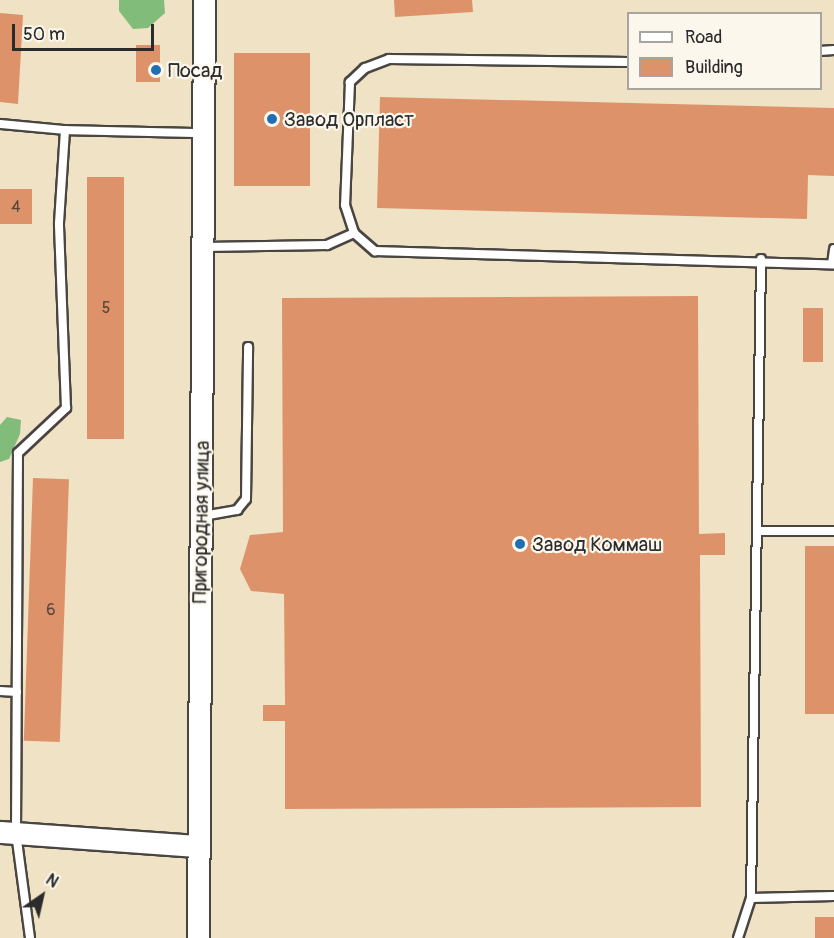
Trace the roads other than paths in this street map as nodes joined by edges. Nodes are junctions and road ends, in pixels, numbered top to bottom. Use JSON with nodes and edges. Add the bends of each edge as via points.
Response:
{"nodes":[{"id":1,"x":204,"y":0,"type":"edge"},
{"id":2,"x":627,"y":62,"type":"edge"},
{"id":3,"x":0,"y":124,"type":"edge"},
{"id":4,"x":65,"y":130,"type":"junction"},
{"id":5,"x":204,"y":133,"type":"junction"},
{"id":6,"x":354,"y":233,"type":"junction"},
{"id":7,"x":204,"y":247,"type":"junction"},
{"id":8,"x":834,"y":249,"type":"edge"},
{"id":9,"x":761,"y":259,"type":"junction"},
{"id":10,"x":833,"y":264,"type":"edge"},
{"id":11,"x":248,"y":347,"type":"dead end"},
{"id":12,"x":201,"y":516,"type":"junction"},
{"id":13,"x":757,"y":531,"type":"junction"},
{"id":14,"x":834,"y":531,"type":"edge"},
{"id":15,"x":0,"y":691,"type":"edge"},
{"id":16,"x":17,"y":692,"type":"junction"},
{"id":17,"x":8,"y":832,"type":"edge"},
{"id":18,"x":197,"y":846,"type":"junction"},
{"id":19,"x":834,"y":896,"type":"edge"},
{"id":20,"x":751,"y":898,"type":"junction"},
{"id":21,"x":30,"y":938,"type":"edge"},
{"id":22,"x":198,"y":938,"type":"edge"},
{"id":23,"x":738,"y":938,"type":"edge"}],
"edges":[{"from":1,"to":5,"type":"main road","name":"Пригородная улица"},
{"from":2,"to":6,"type":"lane","via":[[389,59],[364,68],[350,82],[345,205]]},
{"from":3,"to":4,"type":"lane"},
{"from":4,"to":5,"type":"lane"},
{"from":4,"to":16,"type":"lane","via":[[59,223],[66,408],[18,453]]},
{"from":5,"to":7,"type":"main road","name":"Пригородная улица"},
{"from":6,"to":7,"type":"lane","via":[[327,245]]},
{"from":6,"to":9,"type":"lane","via":[[375,251]]},
{"from":7,"to":12,"type":"main road","name":"Пригородная улица"},
{"from":8,"to":10,"type":"lane"},
{"from":9,"to":10,"type":"lane"},
{"from":9,"to":13,"type":"lane"},
{"from":11,"to":12,"type":"lane","via":[[246,499],[237,510]]},
{"from":12,"to":18,"type":"main road","name":"Пригородная улица"},
{"from":13,"to":14,"type":"lane"},
{"from":13,"to":20,"type":"lane"},
{"from":15,"to":16,"type":"lane"},
{"from":16,"to":17,"type":"lane"},
{"from":17,"to":18,"type":"main road"},
{"from":17,"to":21,"type":"lane"},
{"from":18,"to":22,"type":"main road","name":"Пригородная улица"},
{"from":19,"to":20,"type":"lane"},
{"from":20,"to":23,"type":"lane"}]}
